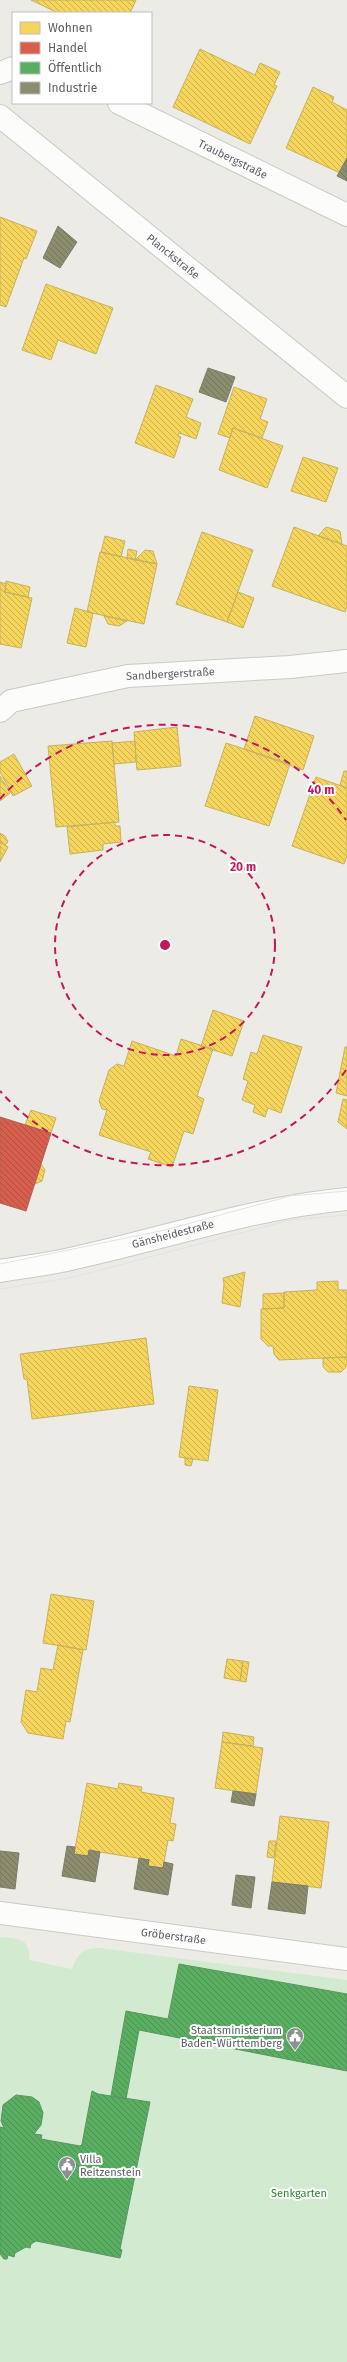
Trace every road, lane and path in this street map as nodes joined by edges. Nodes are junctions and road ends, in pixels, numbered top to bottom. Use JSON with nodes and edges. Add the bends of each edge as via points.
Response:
{"nodes":[{"id":1,"x":12,"y":68,"type":"edge"},
{"id":2,"x":0,"y":73,"type":"edge"},
{"id":3,"x":121,"y":104,"type":"edge"},
{"id":4,"x":0,"y":116,"type":"edge"},
{"id":5,"x":347,"y":215,"type":"edge"},
{"id":6,"x":347,"y":397,"type":"edge"},
{"id":7,"x":347,"y":662,"type":"edge"},
{"id":8,"x":0,"y":711,"type":"edge"},
{"id":9,"x":347,"y":1199,"type":"edge"},
{"id":10,"x":0,"y":1271,"type":"edge"},
{"id":11,"x":0,"y":1913,"type":"edge"},
{"id":12,"x":347,"y":1959,"type":"edge"}],
"edges":[{"from":1,"to":2,"type":"street"},
{"from":3,"to":5,"type":"street","name":"Traubergstraße"},
{"from":4,"to":6,"type":"street","name":"Planckstraße"},
{"from":7,"to":8,"type":"street","name":"Sandbergerstraße","via":[[128,676],[11,701]]},
{"from":9,"to":10,"type":"street","name":"Gänsheidestraße","via":[[313,1202],[243,1216],[66,1260]]},
{"from":11,"to":12,"type":"street","name":"Gröberstraße"}]}
